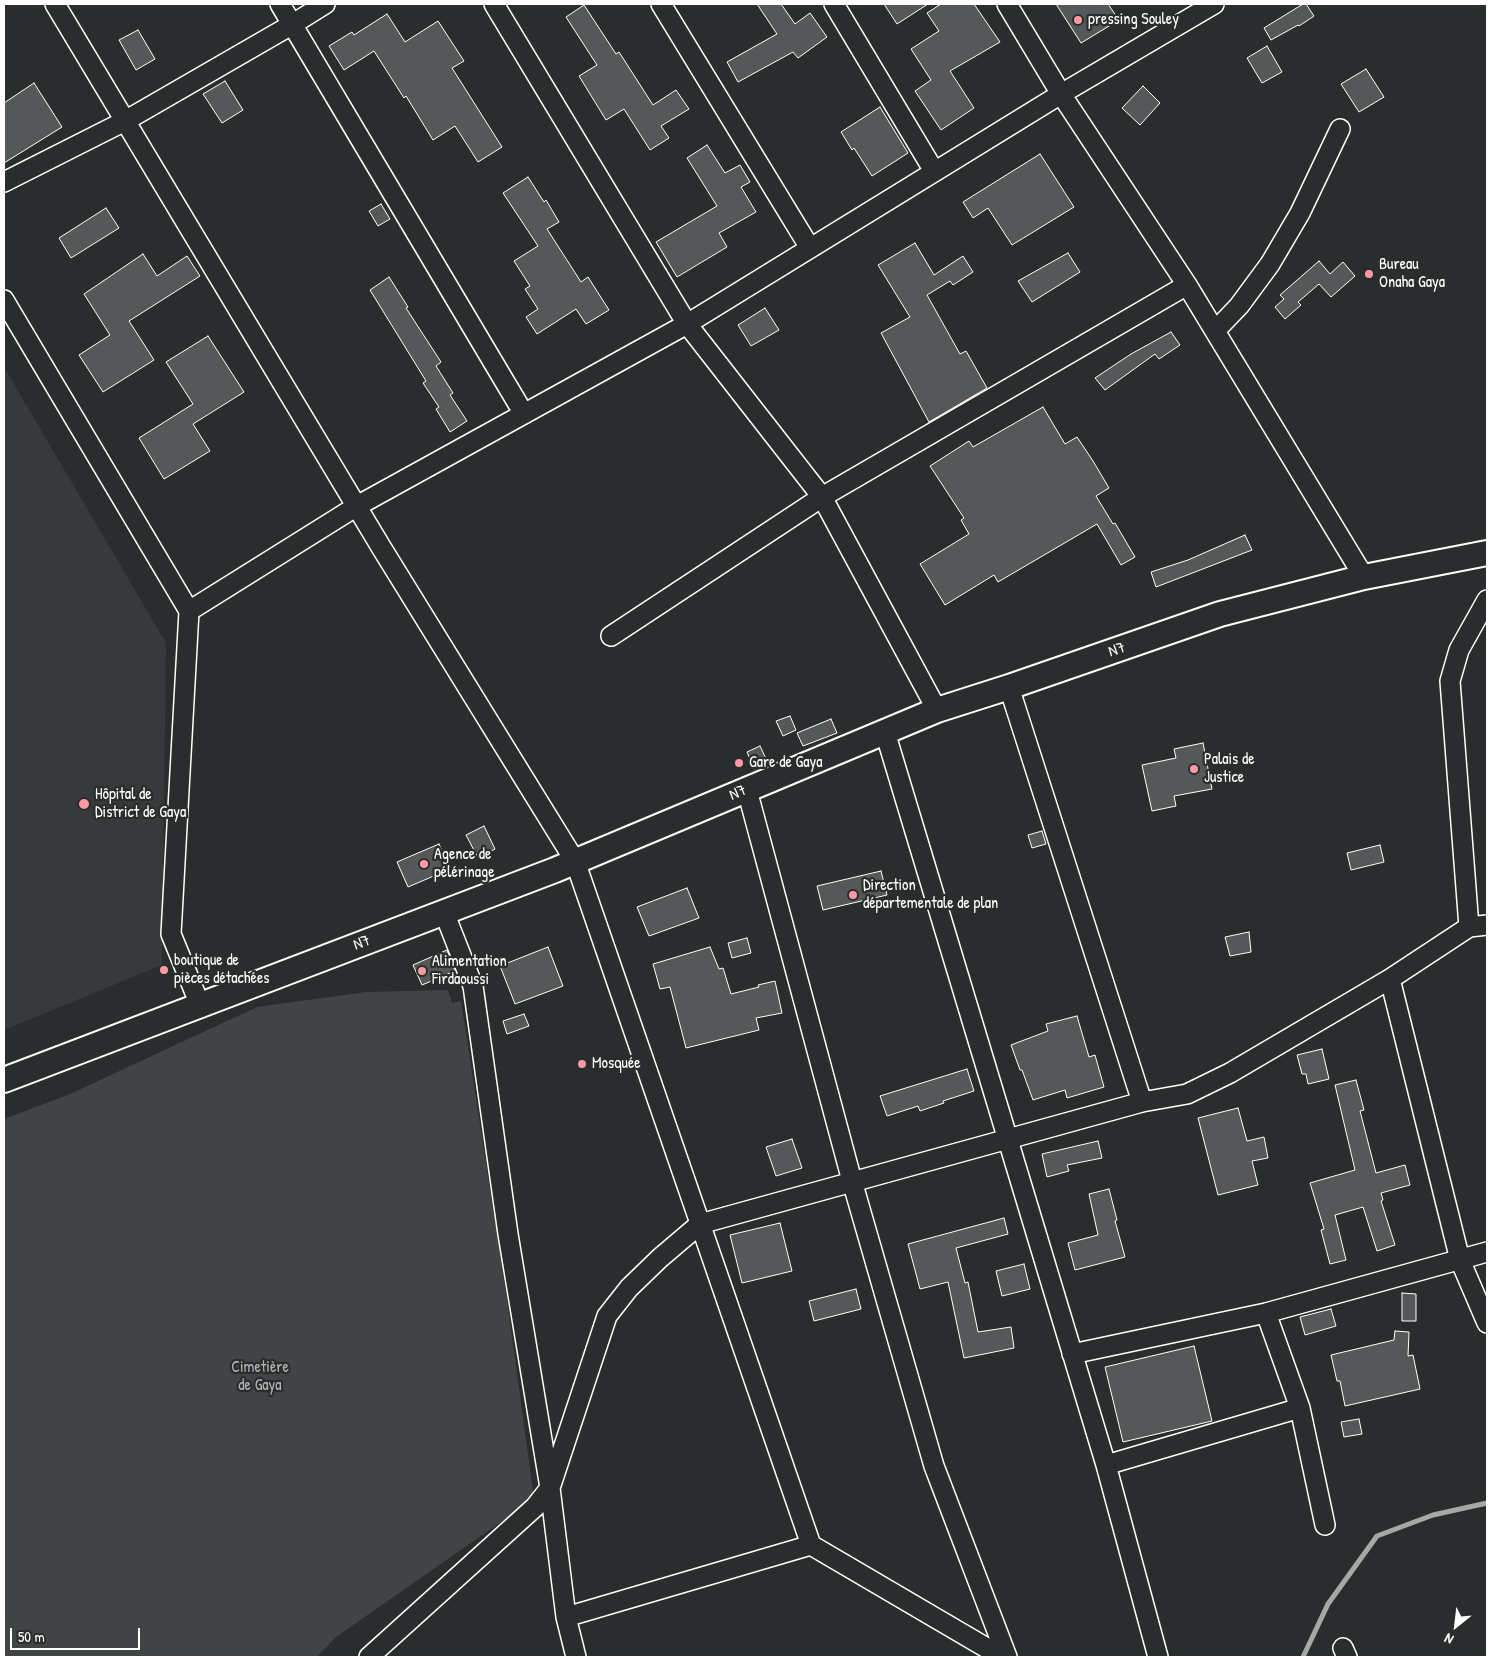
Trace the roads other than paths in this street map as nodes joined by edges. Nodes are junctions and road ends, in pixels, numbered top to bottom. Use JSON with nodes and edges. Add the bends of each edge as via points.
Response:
{"nodes":[{"id":1,"x":55,"y":4,"type":"edge"},
{"id":2,"x":280,"y":4,"type":"edge"},
{"id":3,"x":325,"y":4,"type":"edge"},
{"id":4,"x":494,"y":4,"type":"edge"},
{"id":5,"x":661,"y":4,"type":"edge"},
{"id":6,"x":834,"y":4,"type":"edge"},
{"id":7,"x":1007,"y":4,"type":"edge"},
{"id":8,"x":1205,"y":6,"type":"edge"},
{"id":9,"x":293,"y":24,"type":"junction"},
{"id":10,"x":1060,"y":94,"type":"junction"},
{"id":11,"x":126,"y":121,"type":"junction"},
{"id":12,"x":1340,"y":129,"type":"dead end"},
{"id":13,"x":934,"y":171,"type":"junction"},
{"id":14,"x":4,"y":182,"type":"edge"},
{"id":15,"x":810,"y":248,"type":"junction"},
{"id":16,"x":1186,"y":285,"type":"junction"},
{"id":17,"x":4,"y":300,"type":"edge"},
{"id":18,"x":687,"y":324,"type":"junction"},
{"id":19,"x":1215,"y":331,"type":"junction"},
{"id":20,"x":524,"y":414,"type":"junction"},
{"id":21,"x":822,"y":498,"type":"junction"},
{"id":22,"x":357,"y":506,"type":"junction"},
{"id":23,"x":1487,"y":553,"type":"edge"},
{"id":24,"x":1364,"y":577,"type":"junction"},
{"id":25,"x":1487,"y":600,"type":"edge"},
{"id":26,"x":189,"y":611,"type":"junction"},
{"id":27,"x":611,"y":636,"type":"dead end"},
{"id":28,"x":1009,"y":687,"type":"junction"},
{"id":29,"x":937,"y":710,"type":"junction"},
{"id":30,"x":885,"y":732,"type":"junction"},
{"id":31,"x":747,"y":790,"type":"junction"},
{"id":32,"x":575,"y":861,"type":"junction"},
{"id":33,"x":444,"y":912,"type":"junction"},
{"id":34,"x":1478,"y":926,"type":"edge"},
{"id":35,"x":1390,"y":979,"type":"junction"},
{"id":36,"x":200,"y":1004,"type":"junction"},
{"id":37,"x":4,"y":1080,"type":"edge"},
{"id":38,"x":1142,"y":1102,"type":"junction"},
{"id":39,"x":1008,"y":1139,"type":"junction"},
{"id":40,"x":852,"y":1181,"type":"junction"},
{"id":41,"x":700,"y":1224,"type":"junction"},
{"id":42,"x":1487,"y":1252,"type":"edge"},
{"id":43,"x":1460,"y":1260,"type":"junction"},
{"id":44,"x":1266,"y":1313,"type":"junction"},
{"id":45,"x":1487,"y":1323,"type":"edge"},
{"id":46,"x":1072,"y":1354,"type":"junction"},
{"id":47,"x":1300,"y":1408,"type":"junction"},
{"id":48,"x":1106,"y":1465,"type":"junction"},
{"id":49,"x":550,"y":1488,"type":"junction"},
{"id":50,"x":1325,"y":1525,"type":"dead end"},
{"id":51,"x":811,"y":1545,"type":"junction"},
{"id":52,"x":566,"y":1617,"type":"junction"},
{"id":53,"x":369,"y":1657,"type":"edge"},
{"id":54,"x":576,"y":1657,"type":"edge"},
{"id":55,"x":1002,"y":1657,"type":"edge"},
{"id":56,"x":1007,"y":1657,"type":"edge"},
{"id":57,"x":1158,"y":1657,"type":"edge"}],
"edges":[{"from":1,"to":11,"type":"street"},
{"from":2,"to":9,"type":"street"},
{"from":3,"to":9,"type":"street"},
{"from":4,"to":18,"type":"street"},
{"from":5,"to":15,"type":"street"},
{"from":6,"to":13,"type":"street"},
{"from":7,"to":10,"type":"street"},
{"from":8,"to":10,"type":"street"},
{"from":9,"to":11,"type":"street"},
{"from":9,"to":20,"type":"street"},
{"from":10,"to":13,"type":"street"},
{"from":10,"to":16,"type":"street"},
{"from":11,"to":14,"type":"street"},
{"from":11,"to":22,"type":"street"},
{"from":12,"to":19,"type":"street","via":[[1300,213],[1270,264]]},
{"from":13,"to":15,"type":"street"},
{"from":15,"to":18,"type":"street"},
{"from":16,"to":19,"type":"street"},
{"from":16,"to":21,"type":"street"},
{"from":17,"to":26,"type":"street"},
{"from":18,"to":20,"type":"street"},
{"from":18,"to":21,"type":"street"},
{"from":19,"to":24,"type":"street"},
{"from":20,"to":22,"type":"street"},
{"from":21,"to":27,"type":"street"},
{"from":21,"to":29,"type":"street"},
{"from":22,"to":26,"type":"street"},
{"from":22,"to":32,"type":"street"},
{"from":23,"to":24,"type":"main road","name":"N7"},
{"from":24,"to":28,"type":"main road","name":"N7","via":[[1220,614]]},
{"from":25,"to":34,"type":"street","via":[[1460,650],[1450,681]]},
{"from":26,"to":36,"type":"street","via":[[171,934]]},
{"from":28,"to":29,"type":"main road","name":"N7"},
{"from":28,"to":38,"type":"street"},
{"from":29,"to":30,"type":"main road","name":"N7"},
{"from":30,"to":31,"type":"main road","name":"N7"},
{"from":30,"to":39,"type":"street"},
{"from":31,"to":32,"type":"main road","name":"N7"},
{"from":31,"to":40,"type":"street"},
{"from":32,"to":33,"type":"main road","name":"N7"},
{"from":32,"to":41,"type":"street"},
{"from":33,"to":36,"type":"main road","name":"N7"},
{"from":33,"to":49,"type":"street","via":[[473,986],[508,1234]]},
{"from":34,"to":35,"type":"street"},
{"from":35,"to":38,"type":"street","via":[[1230,1073],[1187,1094]]},
{"from":35,"to":43,"type":"street"},
{"from":36,"to":37,"type":"main road","name":"N7"},
{"from":38,"to":39,"type":"street"},
{"from":39,"to":40,"type":"street"},
{"from":39,"to":46,"type":"street"},
{"from":40,"to":41,"type":"street"},
{"from":40,"to":56,"type":"street","via":[[934,1466]]},
{"from":41,"to":49,"type":"street","via":[[629,1288],[607,1316]]},
{"from":41,"to":51,"type":"street"},
{"from":42,"to":43,"type":"street"},
{"from":43,"to":44,"type":"street"},
{"from":43,"to":45,"type":"street"},
{"from":44,"to":46,"type":"street"},
{"from":44,"to":47,"type":"street"},
{"from":46,"to":48,"type":"street"},
{"from":47,"to":48,"type":"street"},
{"from":47,"to":50,"type":"street"},
{"from":48,"to":57,"type":"street"},
{"from":49,"to":52,"type":"street"},
{"from":49,"to":53,"type":"street","via":[[535,1507]]},
{"from":51,"to":52,"type":"street"},
{"from":51,"to":55,"type":"street"},
{"from":52,"to":54,"type":"street"}]}
